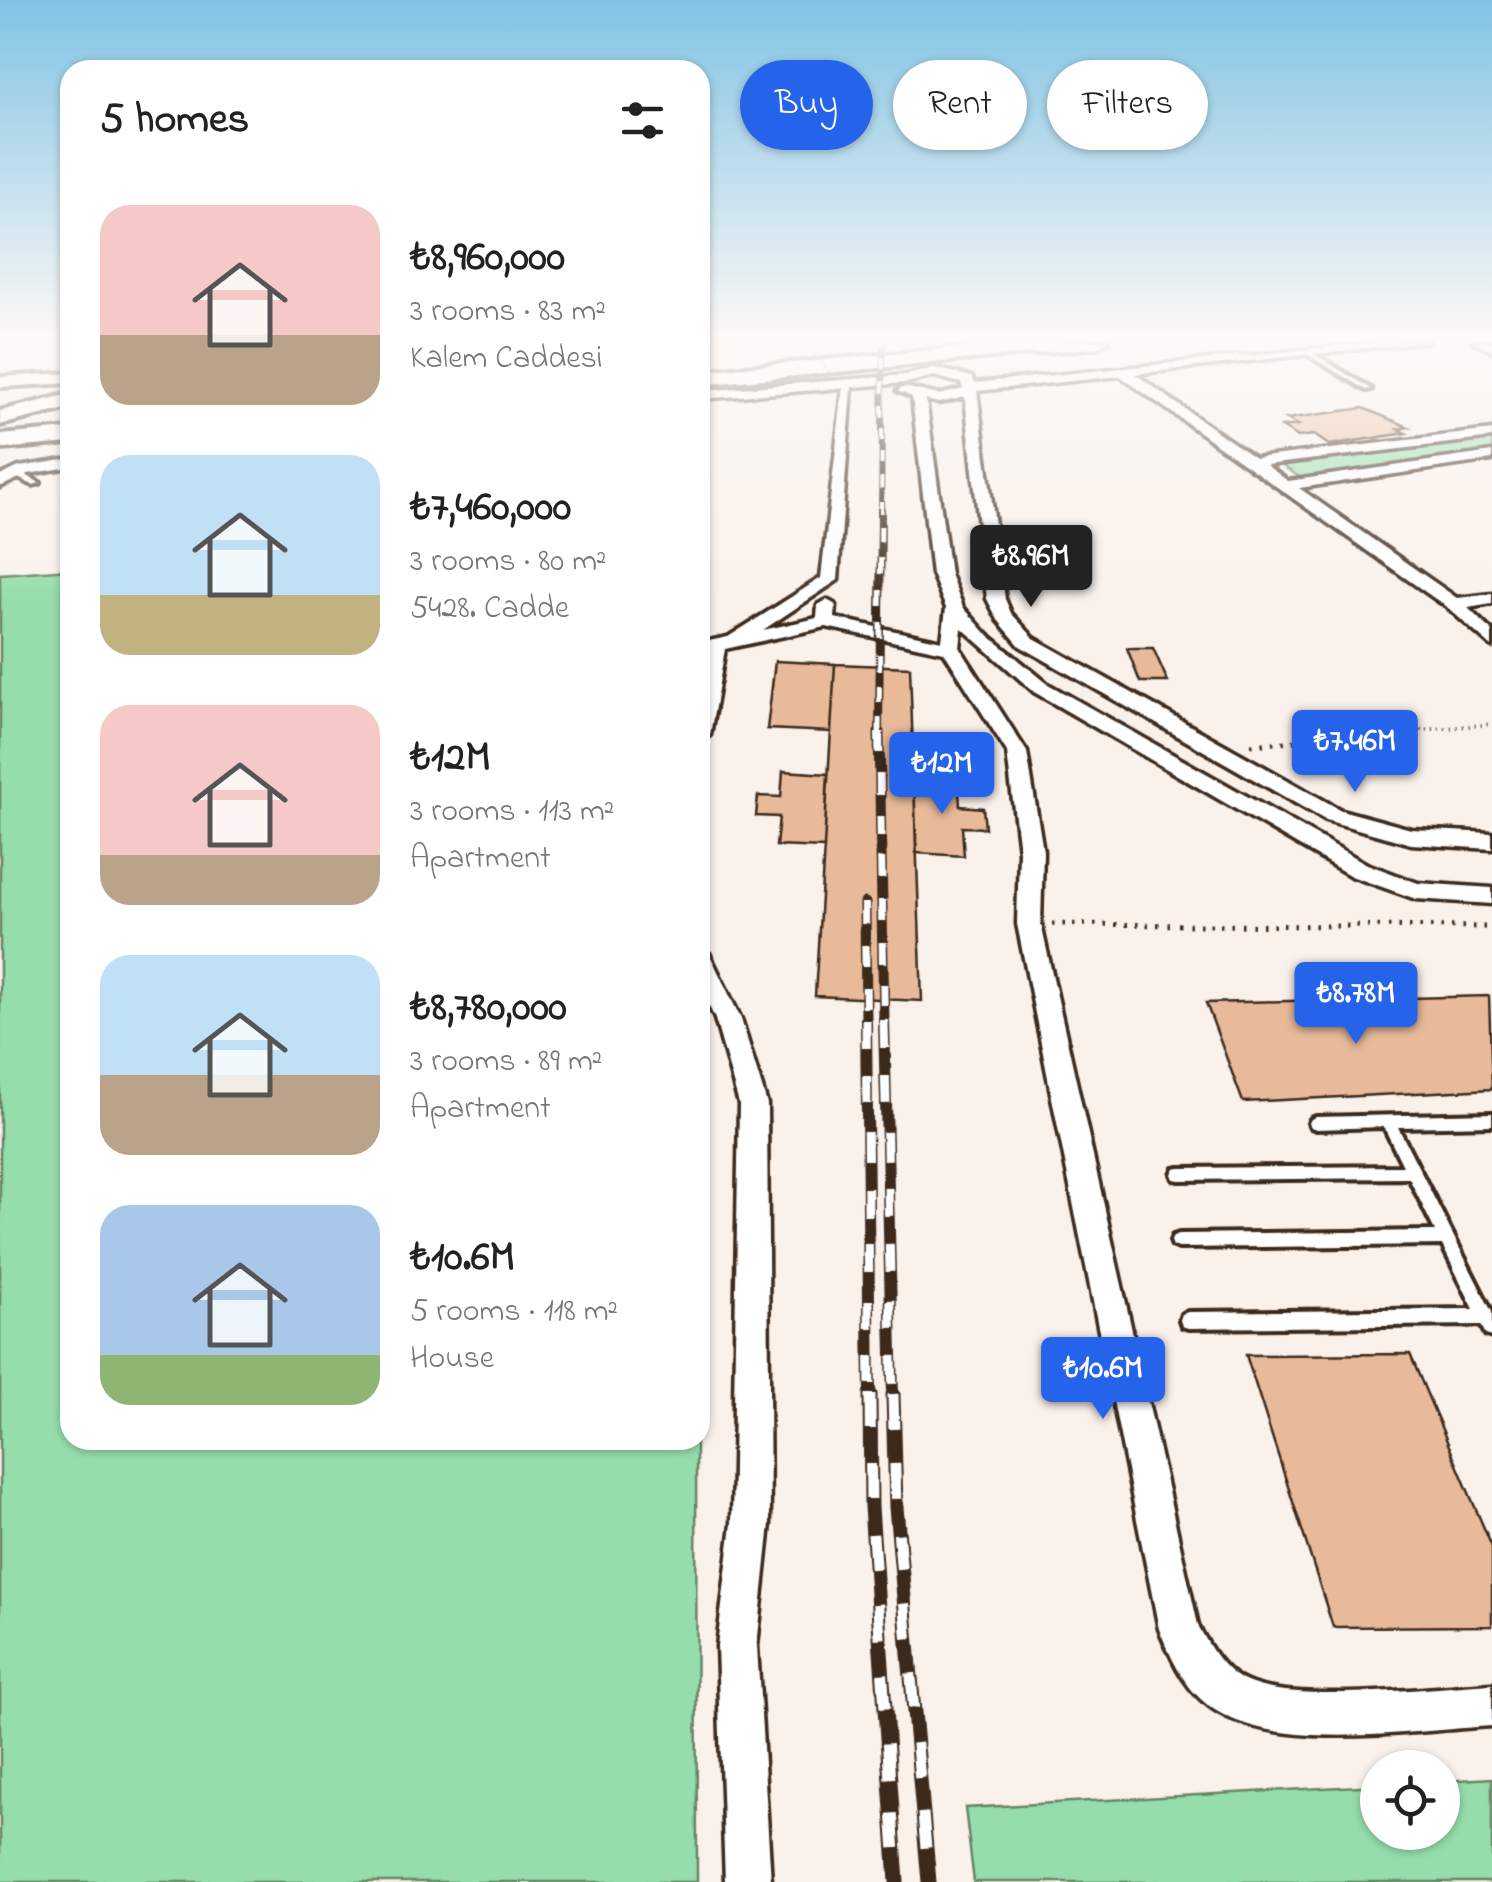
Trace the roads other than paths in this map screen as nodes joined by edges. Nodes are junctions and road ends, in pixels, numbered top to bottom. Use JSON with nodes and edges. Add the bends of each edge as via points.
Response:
{"nodes":[{"id":1,"x":838,"y":429,"type":"edge"},
{"id":2,"x":918,"y":429,"type":"edge"},
{"id":3,"x":977,"y":429,"type":"edge"},
{"id":4,"x":1202,"y":429,"type":"edge"},
{"id":5,"x":1492,"y":434,"type":"edge"},
{"id":6,"x":60,"y":441,"type":"edge"},
{"id":7,"x":60,"y":455,"type":"edge"},
{"id":8,"x":1492,"y":456,"type":"edge"},
{"id":9,"x":60,"y":463,"type":"edge"},
{"id":10,"x":1250,"y":463,"type":"junction"},
{"id":11,"x":15,"y":466,"type":"edge"},
{"id":12,"x":0,"y":482,"type":"edge"},
{"id":13,"x":1282,"y":486,"type":"junction"},
{"id":14,"x":829,"y":580,"type":"junction"},
{"id":15,"x":1492,"y":599,"type":"edge"},
{"id":16,"x":1454,"y":604,"type":"junction"},
{"id":17,"x":955,"y":608,"type":"junction"},
{"id":18,"x":826,"y":622,"type":"junction"},
{"id":19,"x":736,"y":638,"type":"junction"},
{"id":20,"x":1492,"y":641,"type":"edge"},
{"id":21,"x":951,"y":648,"type":"junction"},
{"id":22,"x":710,"y":678,"type":"edge"},
{"id":23,"x":1492,"y":840,"type":"edge"},
{"id":24,"x":1492,"y":896,"type":"edge"},
{"id":25,"x":710,"y":981,"type":"edge"},
{"id":26,"x":1492,"y":1120,"type":"edge"},
{"id":27,"x":1388,"y":1121,"type":"junction"},
{"id":28,"x":1316,"y":1123,"type":"dead end"},
{"id":29,"x":1413,"y":1172,"type":"junction"},
{"id":30,"x":1179,"y":1174,"type":"dead end"},
{"id":31,"x":1446,"y":1238,"type":"junction"},
{"id":32,"x":1180,"y":1242,"type":"dead end"},
{"id":33,"x":1188,"y":1320,"type":"dead end"},
{"id":34,"x":1489,"y":1324,"type":"edge"},
{"id":35,"x":1492,"y":1705,"type":"edge"},
{"id":36,"x":748,"y":1882,"type":"edge"}],
"edges":[{"from":1,"to":14,"type":"street"},
{"from":2,"to":17,"type":"street","via":[[941,574]]},
{"from":3,"to":23,"type":"street","via":[[996,598],[1028,642],[1332,814],[1416,840]]},
{"from":4,"to":10,"type":"street"},
{"from":5,"to":10,"type":"street"},
{"from":6,"to":11,"type":"highway"},
{"from":7,"to":11,"type":"street"},
{"from":8,"to":13,"type":"street"},
{"from":9,"to":11,"type":"street"},
{"from":10,"to":13,"type":"street"},
{"from":11,"to":12,"type":"street"},
{"from":13,"to":16,"type":"street"},
{"from":14,"to":18,"type":"street"},
{"from":14,"to":19,"type":"street"},
{"from":15,"to":16,"type":"street"},
{"from":16,"to":20,"type":"street"},
{"from":17,"to":21,"type":"street"},
{"from":17,"to":24,"type":"street","via":[[991,649],[1041,688],[1359,870],[1416,890]]},
{"from":18,"to":19,"type":"street"},
{"from":18,"to":21,"type":"street"},
{"from":19,"to":22,"type":"street","via":[[716,644]]},
{"from":21,"to":35,"type":"street","via":[[1018,752],[1031,851],[1029,924],[1175,1610],[1194,1660],[1234,1698],[1277,1712]]},
{"from":25,"to":36,"type":"street","via":[[753,1104],[752,1524],[737,1646]]},
{"from":26,"to":27,"type":"lane"},
{"from":27,"to":28,"type":"lane"},
{"from":27,"to":29,"type":"lane"},
{"from":29,"to":30,"type":"lane"},
{"from":29,"to":31,"type":"lane"},
{"from":31,"to":32,"type":"lane"},
{"from":31,"to":34,"type":"lane"},
{"from":33,"to":34,"type":"lane"}]}
